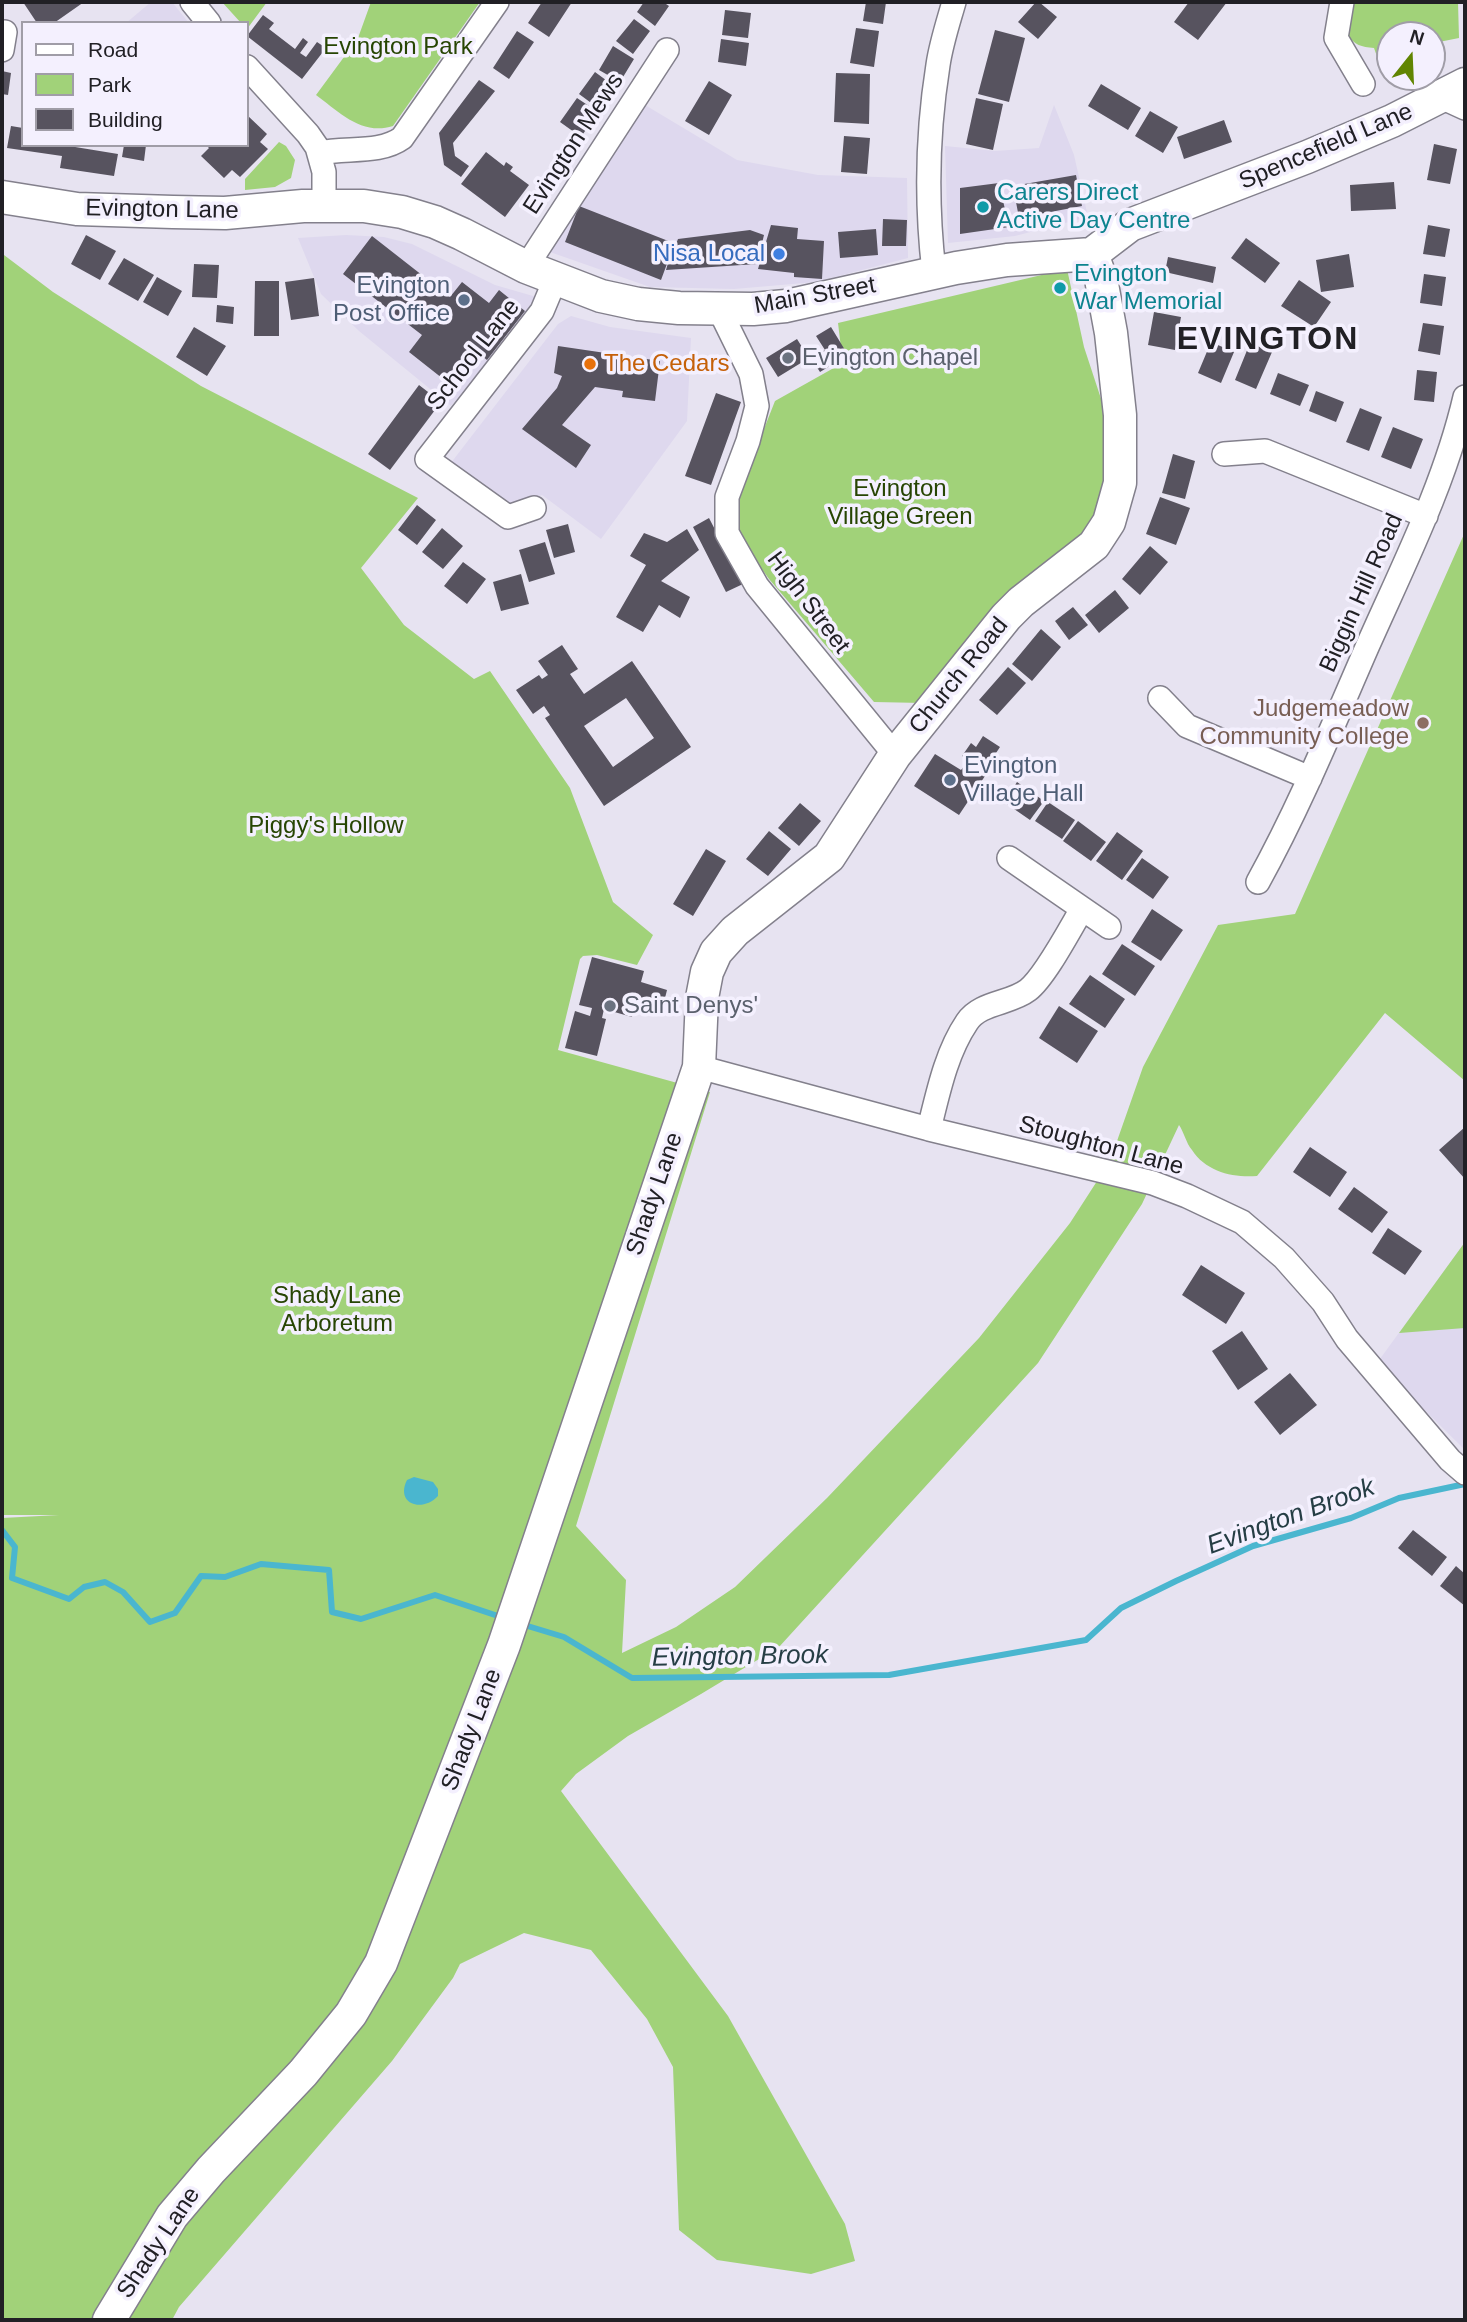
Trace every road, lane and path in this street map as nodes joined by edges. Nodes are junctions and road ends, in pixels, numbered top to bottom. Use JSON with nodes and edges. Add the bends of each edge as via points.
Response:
{"nodes":[{"id":1,"x":192,"y":2,"type":"edge"},
{"id":2,"x":497,"y":2,"type":"edge"},
{"id":3,"x":954,"y":2,"type":"edge"},
{"id":4,"x":1342,"y":2,"type":"edge"},
{"id":5,"x":207,"y":21,"type":"edge"},
{"id":6,"x":667,"y":50,"type":"dead end"},
{"id":7,"x":248,"y":68,"type":"edge"},
{"id":8,"x":1363,"y":84,"type":"dead end"},
{"id":9,"x":1457,"y":96,"type":"edge"},
{"id":10,"x":319,"y":153,"type":"junction"},
{"id":11,"x":2,"y":197,"type":"edge"},
{"id":12,"x":324,"y":206,"type":"junction"},
{"id":13,"x":1092,"y":254,"type":"junction"},
{"id":14,"x":934,"y":272,"type":"junction"},
{"id":15,"x":541,"y":273,"type":"junction"},
{"id":16,"x":719,"y":309,"type":"junction"},
{"id":17,"x":1465,"y":397,"type":"edge"},
{"id":18,"x":1224,"y":454,"type":"dead end"},
{"id":19,"x":534,"y":508,"type":"dead end"},
{"id":20,"x":1426,"y":516,"type":"junction"},
{"id":21,"x":1160,"y":698,"type":"dead end"},
{"id":22,"x":895,"y":755,"type":"junction"},
{"id":23,"x":1310,"y":778,"type":"junction"},
{"id":24,"x":1009,"y":858,"type":"dead end"},
{"id":25,"x":1258,"y":882,"type":"dead end"},
{"id":26,"x":1082,"y":909,"type":"junction"},
{"id":27,"x":1109,"y":927,"type":"dead end"},
{"id":28,"x":699,"y":1067,"type":"junction"},
{"id":29,"x":929,"y":1129,"type":"junction"},
{"id":30,"x":1465,"y":1472,"type":"edge"},
{"id":31,"x":109,"y":2320,"type":"edge"}],
"edges":[{"from":1,"to":5,"type":"street"},
{"from":2,"to":10,"type":"street","via":[[402,138],[383,147]]},
{"from":3,"to":14,"type":"street","via":[[938,63],[930,120]]},
{"from":4,"to":8,"type":"street","via":[[1336,38]]},
{"from":6,"to":15,"type":"street","name":"Evington Mews"},
{"from":7,"to":10,"type":"street","via":[[308,134]]},
{"from":9,"to":13,"type":"street","name":"Spencefield Lane","via":[[1130,225]]},
{"from":10,"to":12,"type":"street"},
{"from":11,"to":12,"type":"street","name":"Evington Lane","via":[[77,209],[159,212]]},
{"from":12,"to":15,"type":"street","name":"Main Street","via":[[364,206],[435,222]]},
{"from":13,"to":14,"type":"street","name":"Main Street","via":[[1007,260]]},
{"from":13,"to":22,"type":"street","name":"Church Road","via":[[1111,333],[1120,415],[1120,483],[1109,522],[1094,545],[1006,617]]},
{"from":14,"to":16,"type":"street","name":"Main Street","via":[[786,306]]},
{"from":15,"to":16,"type":"street","name":"Main Street","via":[[601,296]]},
{"from":15,"to":19,"type":"street","name":"School Lane","via":[[542,311],[427,458],[506,526]]},
{"from":16,"to":22,"type":"street","name":"High Street","via":[[751,373],[757,406],[727,497],[727,533],[757,586]]},
{"from":17,"to":20,"type":"street","name":"Biggin Hill Road"},
{"from":18,"to":20,"type":"street","via":[[1265,451]]},
{"from":20,"to":23,"type":"street","name":"Biggin Hill Road"},
{"from":21,"to":23,"type":"street","via":[[1187,726]]},
{"from":22,"to":28,"type":"street","name":"Church Road","via":[[829,857],[735,931],[716,952],[702,998]]},
{"from":23,"to":25,"type":"street","name":"Biggin Hill Road"},
{"from":24,"to":26,"type":"street"},
{"from":26,"to":27,"type":"street"},
{"from":26,"to":29,"type":"street","via":[[1029,990],[989,1005],[968,1019],[944,1073]]},
{"from":28,"to":29,"type":"street","name":"Stoughton Lane"},
{"from":28,"to":31,"type":"street","name":"Shady Lane","via":[[505,1645],[381,1962],[357,2004],[303,2073],[172,2216]]},
{"from":29,"to":30,"type":"street","name":"Stoughton Lane","via":[[1153,1183],[1242,1222],[1316,1293],[1347,1339]]}]}
